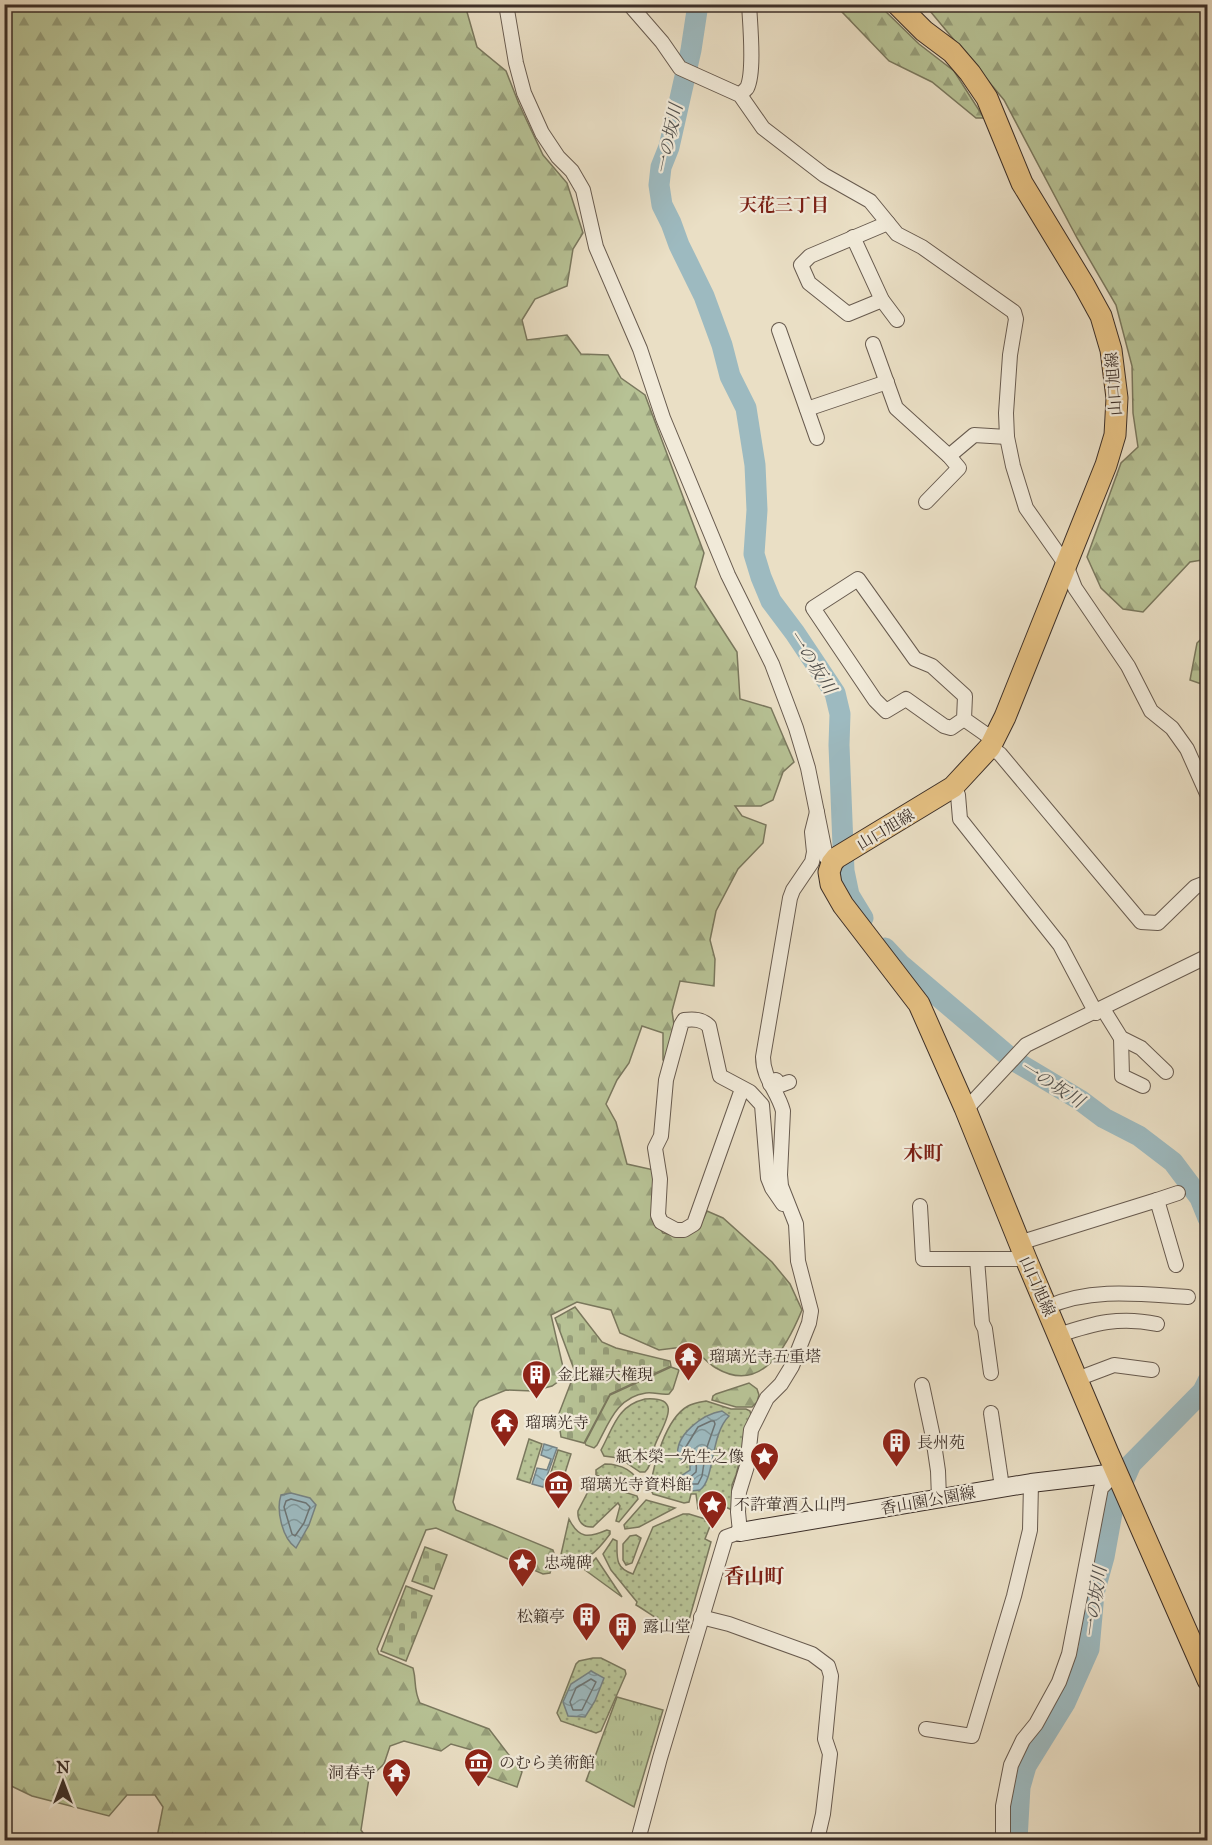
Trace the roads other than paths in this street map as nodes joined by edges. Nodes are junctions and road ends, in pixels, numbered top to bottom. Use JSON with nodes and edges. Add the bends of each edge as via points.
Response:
{"nodes":[{"id":1,"x":506,"y":4,"type":"edge"},
{"id":2,"x":749,"y":4,"type":"edge"},
{"id":3,"x":897,"y":4,"type":"edge"},
{"id":4,"x":635,"y":7,"type":"edge"},
{"id":5,"x":740,"y":95,"type":"junction"},
{"id":6,"x":888,"y":223,"type":"junction"},
{"id":7,"x":854,"y":237,"type":"junction"},
{"id":8,"x":882,"y":300,"type":"junction"},
{"id":9,"x":897,"y":320,"type":"dead end"},
{"id":10,"x":779,"y":330,"type":"dead end"},
{"id":11,"x":873,"y":344,"type":"dead end"},
{"id":12,"x":887,"y":382,"type":"junction"},
{"id":13,"x":807,"y":409,"type":"junction"},
{"id":14,"x":1007,"y":437,"type":"junction"},
{"id":15,"x":818,"y":438,"type":"dead end"},
{"id":16,"x":949,"y":456,"type":"junction"},
{"id":17,"x":926,"y":502,"type":"dead end"},
{"id":18,"x":1066,"y":565,"type":"junction"},
{"id":19,"x":963,"y":719,"type":"junction"},
{"id":20,"x":992,"y":743,"type":"junction"},
{"id":21,"x":953,"y":787,"type":"junction"},
{"id":22,"x":1208,"y":796,"type":"edge"},
{"id":23,"x":817,"y":812,"type":"junction"},
{"id":24,"x":832,"y":863,"type":"junction"},
{"id":25,"x":1208,"y":882,"type":"edge"},
{"id":26,"x":1208,"y":956,"type":"edge"},
{"id":27,"x":1100,"y":1011,"type":"junction"},
{"id":28,"x":1122,"y":1038,"type":"junction"},
{"id":29,"x":1166,"y":1072,"type":"dead end"},
{"id":30,"x":789,"y":1082,"type":"dead end"},
{"id":31,"x":770,"y":1084,"type":"junction"},
{"id":32,"x":1143,"y":1086,"type":"dead end"},
{"id":33,"x":742,"y":1089,"type":"junction"},
{"id":34,"x":965,"y":1108,"type":"junction"},
{"id":35,"x":1178,"y":1193,"type":"dead end"},
{"id":36,"x":1157,"y":1200,"type":"junction"},
{"id":37,"x":920,"y":1206,"type":"dead end"},
{"id":38,"x":790,"y":1208,"type":"junction"},
{"id":39,"x":1022,"y":1251,"type":"junction"},
{"id":40,"x":977,"y":1259,"type":"junction"},
{"id":41,"x":1176,"y":1265,"type":"dead end"},
{"id":42,"x":1188,"y":1298,"type":"dead end"},
{"id":43,"x":1047,"y":1307,"type":"junction"},
{"id":44,"x":1157,"y":1324,"type":"dead end"},
{"id":45,"x":1059,"y":1335,"type":"junction"},
{"id":46,"x":1152,"y":1370,"type":"dead end"},
{"id":47,"x":991,"y":1373,"type":"dead end"},
{"id":48,"x":1077,"y":1379,"type":"junction"},
{"id":49,"x":922,"y":1385,"type":"dead end"},
{"id":50,"x":991,"y":1413,"type":"dead end"},
{"id":51,"x":1116,"y":1473,"type":"junction"},
{"id":52,"x":1030,"y":1483,"type":"junction"},
{"id":53,"x":1002,"y":1487,"type":"junction"},
{"id":54,"x":939,"y":1498,"type":"junction"},
{"id":55,"x":740,"y":1532,"type":"junction"},
{"id":56,"x":701,"y":1617,"type":"junction"},
{"id":57,"x":1208,"y":1680,"type":"edge"},
{"id":58,"x":926,"y":1729,"type":"dead end"},
{"id":59,"x":638,"y":1840,"type":"edge"},
{"id":60,"x":817,"y":1840,"type":"edge"},
{"id":61,"x":1003,"y":1840,"type":"edge"}],
"edges":[{"from":1,"to":23,"type":"street","via":[[524,93],[542,133],[583,190],[596,247],[640,349],[663,418],[728,574],[772,664],[802,748]]},
{"from":2,"to":5,"type":"street","via":[[752,45],[747,89]]},
{"from":3,"to":18,"type":"main road","name":"山口旭線","via":[[952,52],[987,98],[1022,183],[1101,316],[1111,350],[1117,398],[1115,435]]},
{"from":4,"to":5,"type":"street","via":[[680,68]]},
{"from":5,"to":6,"type":"street","via":[[763,128],[824,175],[870,201]]},
{"from":6,"to":7,"type":"street"},
{"from":6,"to":14,"type":"street","via":[[897,234],[922,246],[1014,312]]},
{"from":7,"to":8,"type":"street"},
{"from":7,"to":8,"type":"street","via":[[810,256],[801,265],[809,283],[848,314]]},
{"from":8,"to":9,"type":"street"},
{"from":10,"to":13,"type":"street"},
{"from":11,"to":12,"type":"street"},
{"from":12,"to":13,"type":"street"},
{"from":12,"to":16,"type":"street","via":[[896,408]]},
{"from":13,"to":15,"type":"street"},
{"from":14,"to":16,"type":"street","via":[[974,435]]},
{"from":14,"to":18,"type":"street","via":[[1026,508]]},
{"from":16,"to":17,"type":"street","via":[[958,468]]},
{"from":18,"to":20,"type":"main road","name":"山口旭線"},
{"from":18,"to":22,"type":"street","via":[[1075,588],[1109,635],[1151,711],[1172,728],[1187,749]]},
{"from":19,"to":19,"type":"street","via":[[965,696],[932,666],[915,659],[858,579],[813,608],[886,711],[906,699],[944,726],[951,728]]},
{"from":19,"to":20,"type":"street"},
{"from":20,"to":21,"type":"main road","name":"山口旭線"},
{"from":20,"to":25,"type":"street","via":[[1141,922],[1158,923],[1195,887]]},
{"from":21,"to":24,"type":"main road","name":"山口旭線"},
{"from":21,"to":27,"type":"street","via":[[958,795],[960,819],[1060,945]]},
{"from":23,"to":24,"type":"street","via":[[826,857]]},
{"from":23,"to":31,"type":"street","via":[[812,862],[790,898],[766,1035],[763,1064]]},
{"from":24,"to":34,"type":"main road","name":"山口旭線","via":[[831,884],[919,1004]]},
{"from":26,"to":27,"type":"street"},
{"from":27,"to":28,"type":"street"},
{"from":27,"to":34,"type":"street","via":[[1026,1045]]},
{"from":28,"to":29,"type":"street","via":[[1141,1048]]},
{"from":28,"to":32,"type":"street","via":[[1122,1076]]},
{"from":30,"to":31,"type":"street","via":[[778,1086],[776,1080]]},
{"from":31,"to":38,"type":"street","via":[[783,1111],[780,1176]]},
{"from":33,"to":33,"type":"street","via":[[693,1224],[684,1230],[667,1227],[658,1215],[660,1179],[656,1148],[661,1136],[666,1080],[684,1020],[703,1021],[709,1026],[720,1076]]},
{"from":33,"to":38,"type":"street","via":[[757,1097],[762,1105],[768,1178],[779,1200]]},
{"from":34,"to":39,"type":"main road","name":"山口旭線"},
{"from":35,"to":36,"type":"street"},
{"from":36,"to":39,"type":"street"},
{"from":36,"to":41,"type":"street"},
{"from":37,"to":40,"type":"street","via":[[923,1259]]},
{"from":38,"to":55,"type":"street","via":[[811,1311],[792,1366],[767,1398],[751,1430],[739,1492]]},
{"from":39,"to":40,"type":"street"},
{"from":39,"to":43,"type":"main road","name":"山口旭線"},
{"from":40,"to":47,"type":"street"},
{"from":42,"to":43,"type":"street","via":[[1128,1292],[1091,1295]]},
{"from":43,"to":45,"type":"main road","name":"山口旭線"},
{"from":44,"to":45,"type":"street","via":[[1135,1319],[1112,1320]]},
{"from":45,"to":48,"type":"main road","name":"山口旭線"},
{"from":46,"to":48,"type":"street","via":[[1114,1365]]},
{"from":48,"to":51,"type":"main road","name":"山口旭線"},
{"from":49,"to":54,"type":"street"},
{"from":50,"to":53,"type":"street"},
{"from":51,"to":52,"type":"main road","name":"香山園公園線"},
{"from":51,"to":57,"type":"main road","name":"山口旭線"},
{"from":51,"to":61,"type":"street","via":[[1101,1488],[1069,1654],[1059,1682],[1011,1765],[1003,1806]]},
{"from":52,"to":53,"type":"main road","name":"香山園公園線"},
{"from":52,"to":58,"type":"street","via":[[1030,1530],[972,1736]]},
{"from":53,"to":54,"type":"main road","name":"香山園公園線"},
{"from":54,"to":55,"type":"main road","name":"香山園公園線"},
{"from":55,"to":56,"type":"street","via":[[726,1537]]},
{"from":56,"to":59,"type":"street"},
{"from":56,"to":60,"type":"street","via":[[812,1654],[828,1666],[831,1676],[825,1739],[830,1754]]}]}
